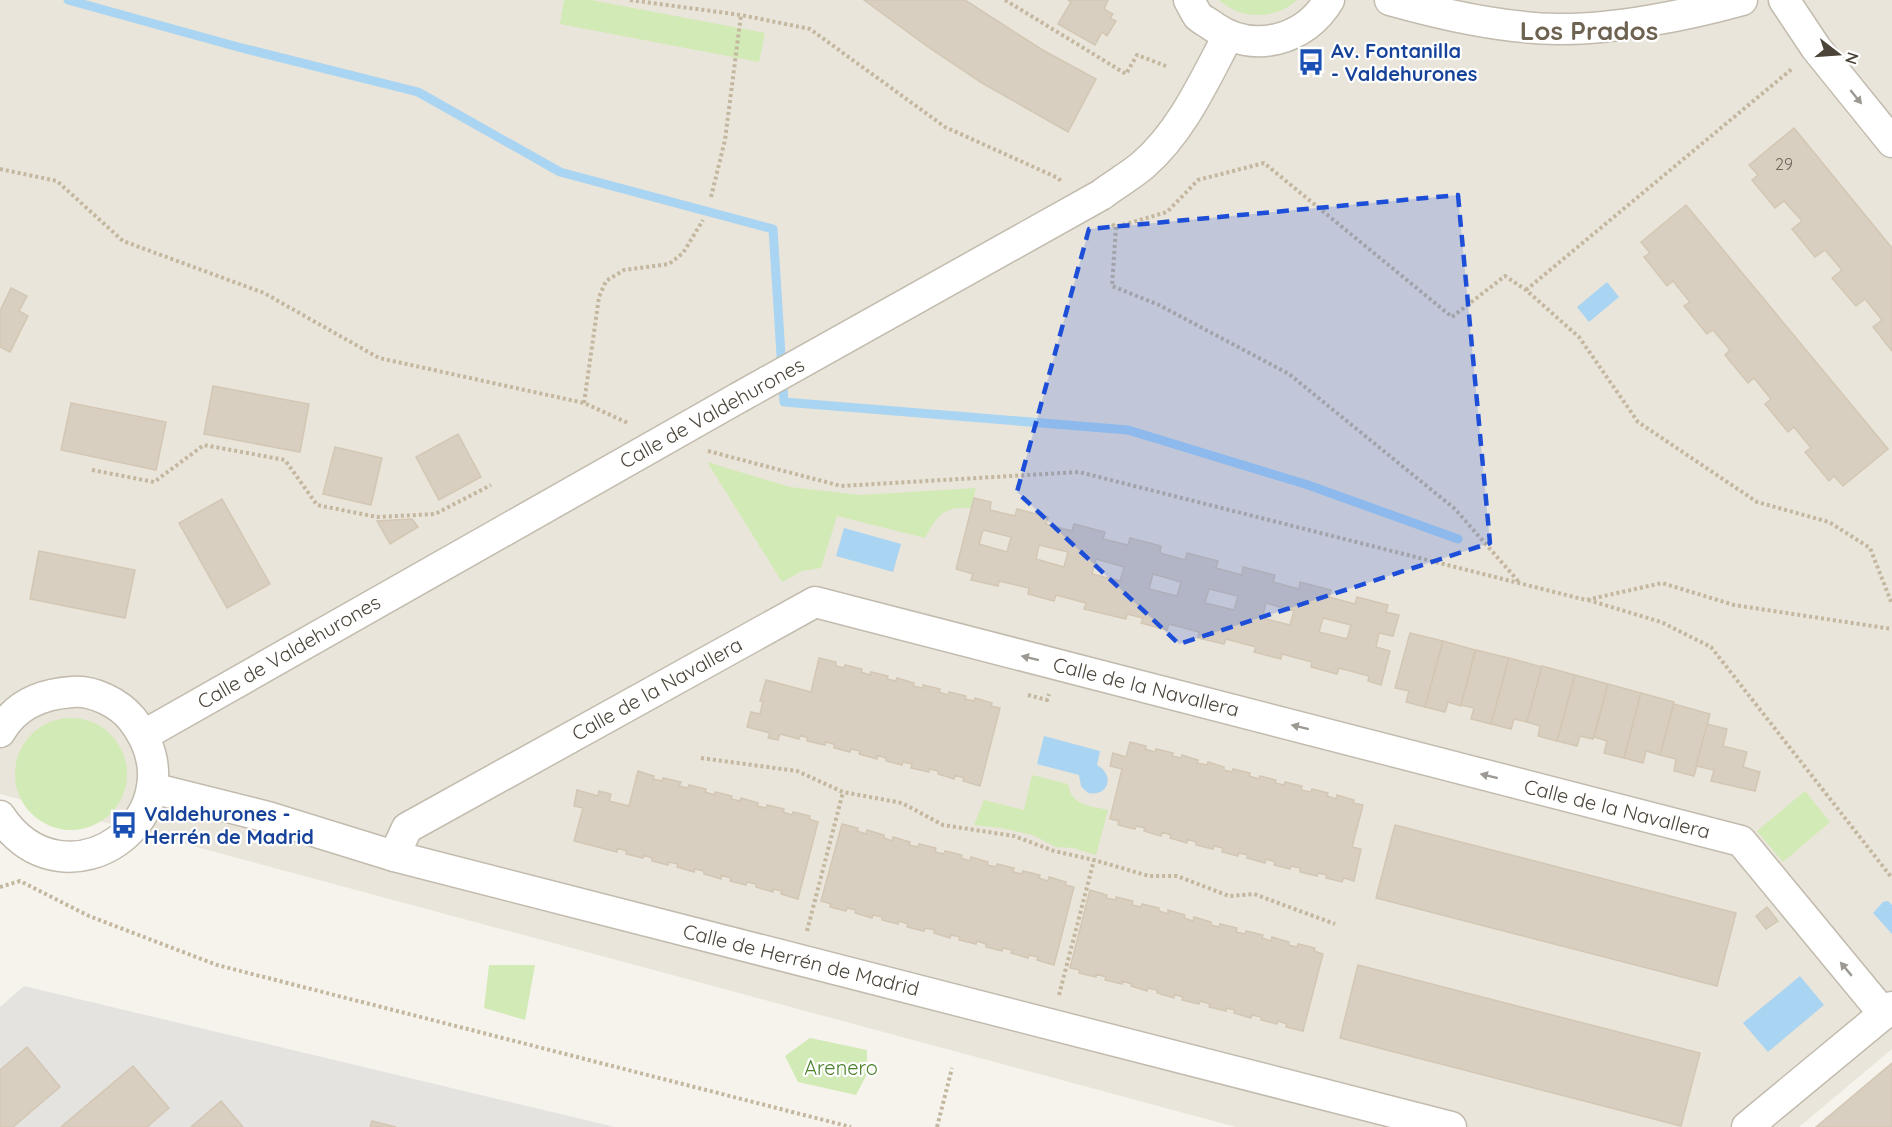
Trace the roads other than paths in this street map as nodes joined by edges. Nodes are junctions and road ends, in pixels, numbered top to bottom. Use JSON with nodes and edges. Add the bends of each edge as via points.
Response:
{"nodes":[{"id":1,"x":1189,"y":0,"type":"edge"},
{"id":2,"x":1329,"y":0,"type":"edge"},
{"id":3,"x":1390,"y":0,"type":"edge"},
{"id":4,"x":1742,"y":0,"type":"edge"},
{"id":5,"x":1784,"y":0,"type":"edge"},
{"id":6,"x":1228,"y":36,"type":"junction"},
{"id":7,"x":1892,"y":142,"type":"edge"},
{"id":8,"x":0,"y":732,"type":"edge"},
{"id":9,"x":144,"y":735,"type":"junction"},
{"id":10,"x":152,"y":788,"type":"junction"},
{"id":11,"x":3,"y":828,"type":"edge"},
{"id":12,"x":394,"y":856,"type":"junction"},
{"id":13,"x":1888,"y":1011,"type":"edge"},
{"id":14,"x":1451,"y":1127,"type":"edge"},
{"id":15,"x":1747,"y":1127,"type":"edge"}],
"edges":[{"from":1,"to":6,"type":"street","via":[[1199,16]]},
{"from":2,"to":6,"type":"street","via":[[1320,15],[1293,34],[1260,42]]},
{"from":3,"to":4,"type":"street","via":[[1488,23],[1557,29],[1625,24]]},
{"from":5,"to":7,"type":"street","one_way":true,"via":[[1816,48]]},
{"from":6,"to":9,"type":"street","name":"Calle de Valdehurones","bridge":true,"via":[[1193,102],[1170,134],[1104,208],[738,398]]},
{"from":8,"to":9,"type":"street","via":[[26,704],[52,693],[79,691],[105,698],[128,713]]},
{"from":9,"to":10,"type":"street","via":[[153,761]]},
{"from":10,"to":11,"type":"street","via":[[144,813],[128,834],[106,849],[81,856],[38,850]]},
{"from":10,"to":12,"type":"street","name":"Calle de Herrén de Madrid","via":[[268,817]]},
{"from":13,"to":12,"type":"street","name":"Calle de la Navallera","one_way":true,"via":[[1741,841],[815,602],[407,828]]},
{"from":12,"to":14,"type":"street","name":"Calle de Herrén de Madrid"},
{"from":13,"to":15,"type":"street"}]}
